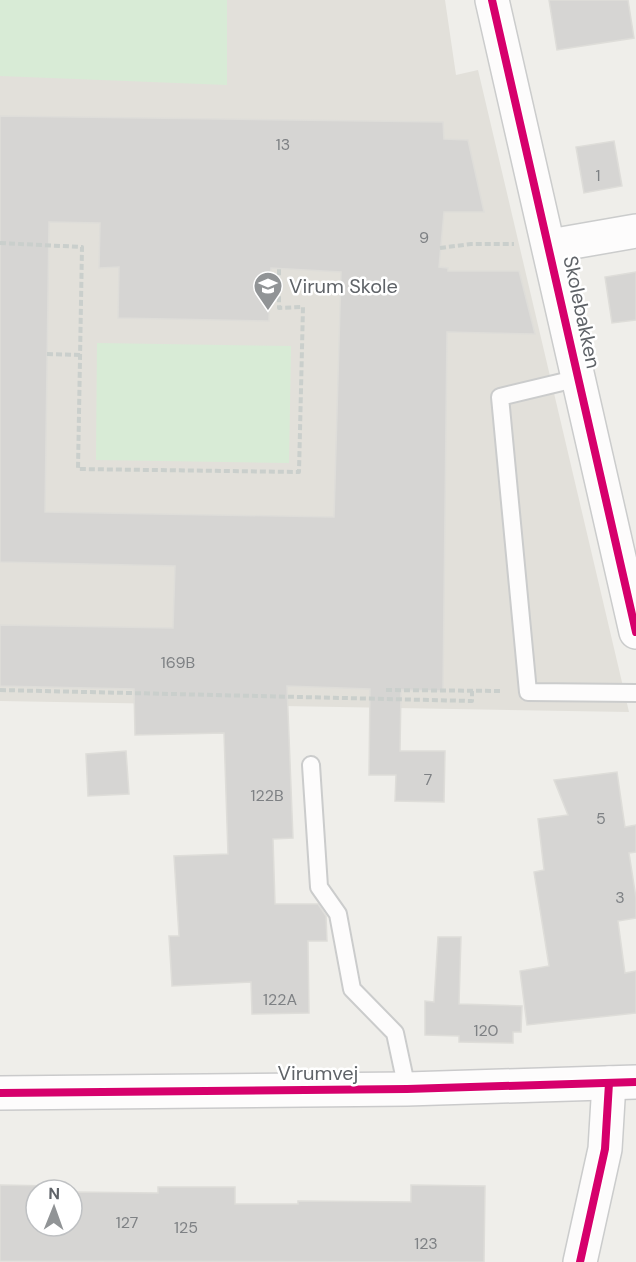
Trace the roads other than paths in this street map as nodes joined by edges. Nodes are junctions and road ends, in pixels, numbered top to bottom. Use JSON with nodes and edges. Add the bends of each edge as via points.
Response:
{"nodes":[{"id":1,"x":492,"y":0,"type":"edge"},
{"id":2,"x":636,"y":231,"type":"edge"},
{"id":3,"x":550,"y":246,"type":"junction"},
{"id":4,"x":579,"y":378,"type":"junction"},
{"id":5,"x":636,"y":632,"type":"edge"},
{"id":6,"x":636,"y":693,"type":"edge"},
{"id":7,"x":311,"y":765,"type":"dead end"},
{"id":8,"x":623,"y":1083,"type":"edge"},
{"id":9,"x":407,"y":1089,"type":"junction"},
{"id":10,"x":0,"y":1093,"type":"edge"},
{"id":11,"x":580,"y":1262,"type":"edge"}],
"edges":[{"from":1,"to":3,"type":"street","name":"Skolebakken"},
{"from":2,"to":3,"type":"street"},
{"from":3,"to":4,"type":"street","name":"Skolebakken"},
{"from":4,"to":5,"type":"street","name":"Skolebakken"},
{"from":4,"to":6,"type":"lane","via":[[500,397],[528,692]]},
{"from":7,"to":9,"type":"lane","via":[[319,887],[338,914],[352,988],[395,1033]]},
{"from":8,"to":9,"type":"street","name":"Virumvej"},
{"from":8,"to":11,"type":"street"},
{"from":9,"to":10,"type":"street","name":"Virumvej"}]}
